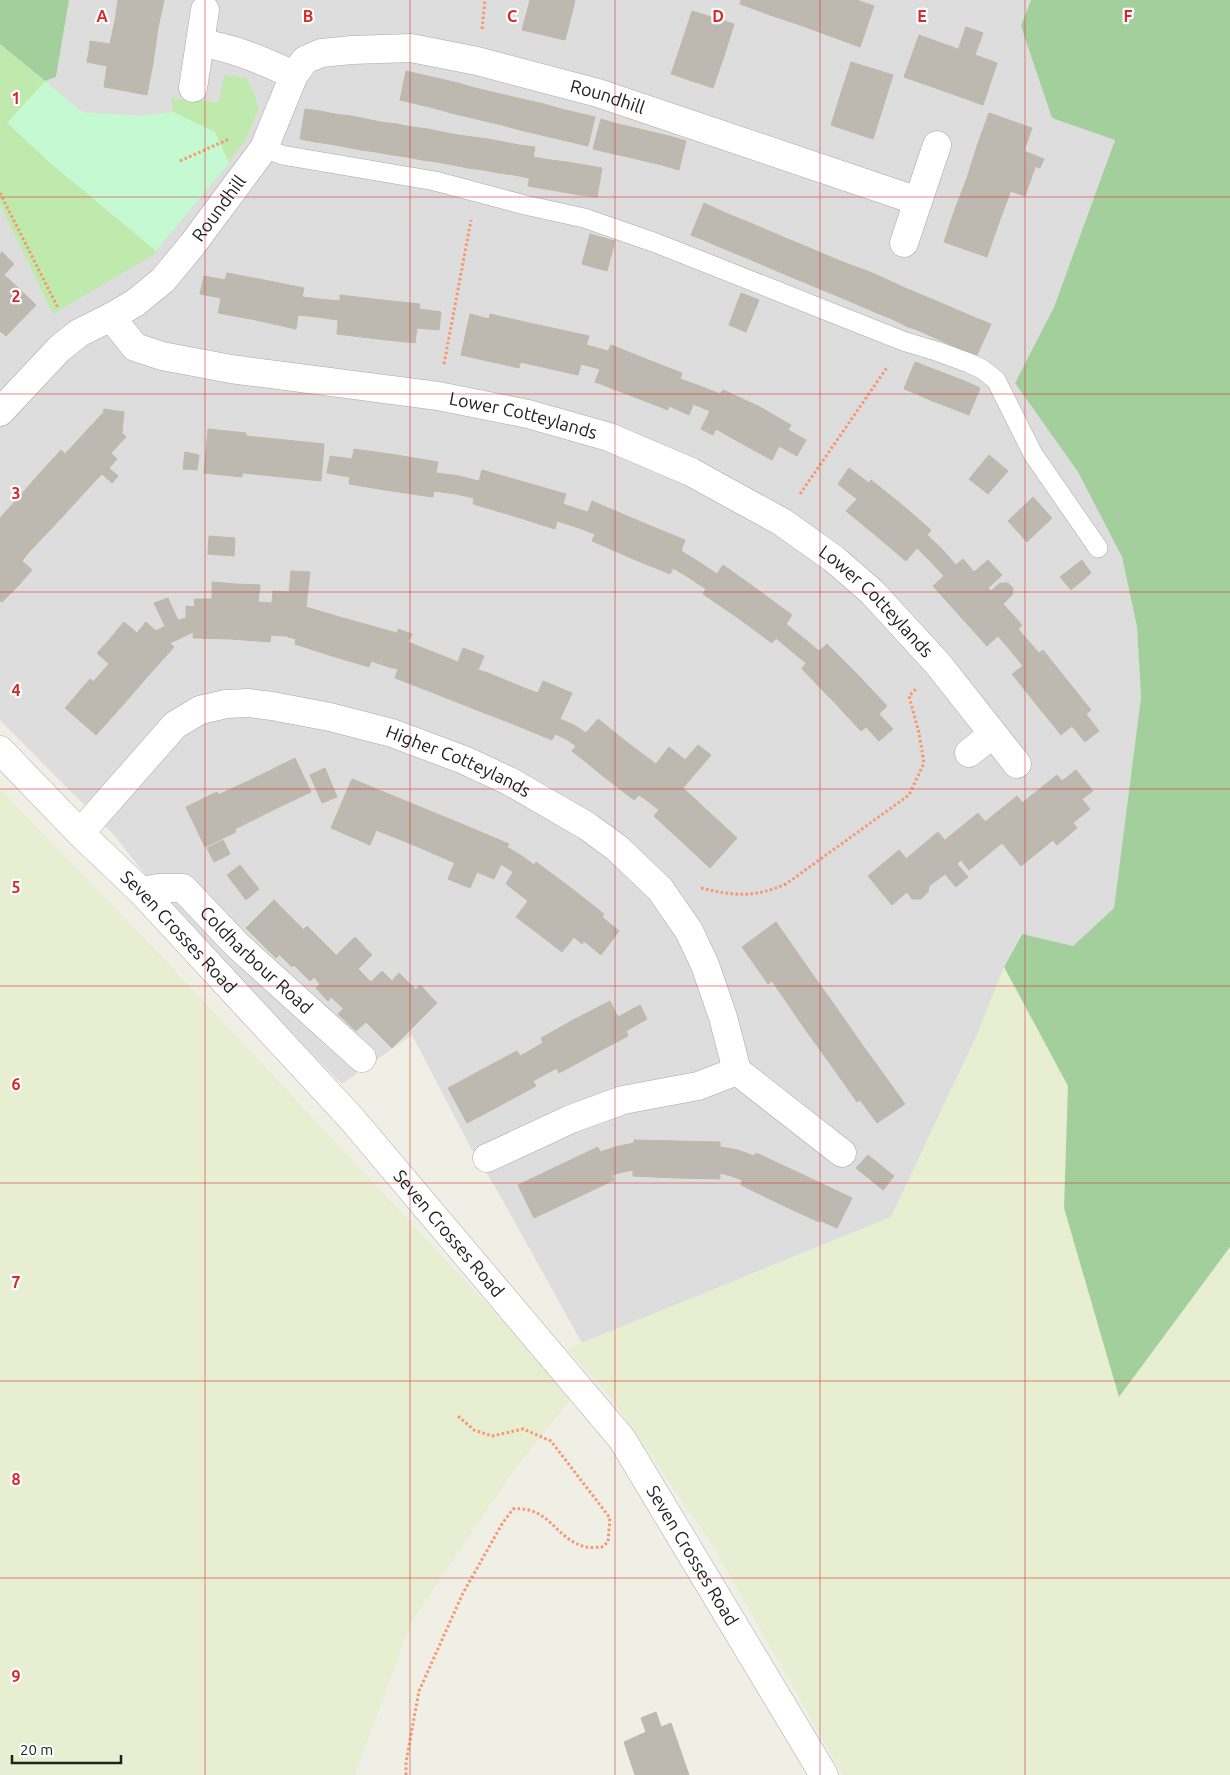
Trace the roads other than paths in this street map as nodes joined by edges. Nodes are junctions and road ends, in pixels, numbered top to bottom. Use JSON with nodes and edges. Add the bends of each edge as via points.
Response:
{"nodes":[{"id":1,"x":205,"y":10,"type":"dead end"},
{"id":2,"x":200,"y":43,"type":"junction"},
{"id":3,"x":294,"y":75,"type":"junction"},
{"id":4,"x":193,"y":88,"type":"dead end"},
{"id":5,"x":937,"y":145,"type":"dead end"},
{"id":6,"x":264,"y":148,"type":"junction"},
{"id":7,"x":918,"y":201,"type":"junction"},
{"id":8,"x":904,"y":243,"type":"dead end"},
{"id":9,"x":111,"y":317,"type":"junction"},
{"id":10,"x":0,"y":412,"type":"edge"},
{"id":11,"x":1098,"y":548,"type":"dead end"},
{"id":12,"x":993,"y":734,"type":"junction"},
{"id":13,"x":0,"y":750,"type":"edge"},
{"id":14,"x":969,"y":753,"type":"dead end"},
{"id":15,"x":1017,"y":764,"type":"dead end"},
{"id":16,"x":80,"y":833,"type":"junction"},
{"id":17,"x":141,"y":891,"type":"junction"},
{"id":18,"x":362,"y":1058,"type":"dead end"},
{"id":19,"x":737,"y":1071,"type":"junction"},
{"id":20,"x":842,"y":1153,"type":"dead end"},
{"id":21,"x":487,"y":1158,"type":"dead end"},
{"id":22,"x":824,"y":1775,"type":"edge"}],
"edges":[{"from":1,"to":2,"type":"street"},
{"from":2,"to":3,"type":"street","via":[[251,55]]},
{"from":2,"to":4,"type":"street"},
{"from":3,"to":6,"type":"street","name":"Roundhill"},
{"from":3,"to":7,"type":"street","name":"Roundhill","via":[[306,60],[322,53],[352,50],[411,48],[477,61],[598,93]]},
{"from":5,"to":7,"type":"street"},
{"from":6,"to":9,"type":"street","name":"Roundhill","via":[[163,280],[135,303]]},
{"from":6,"to":11,"type":"lane","via":[[282,155],[434,181],[593,221],[982,369],[996,380],[1033,454]]},
{"from":7,"to":8,"type":"street"},
{"from":9,"to":10,"type":"street","via":[[80,333],[59,349]]},
{"from":9,"to":12,"type":"street","name":"Lower Cotteylands","via":[[135,347],[162,356],[230,369],[438,396],[528,414],[609,437],[692,472],[782,522],[834,559],[872,592],[938,664]]},
{"from":12,"to":14,"type":"street"},
{"from":12,"to":15,"type":"street","name":"Lower Cotteylands"},
{"from":13,"to":16,"type":"street","name":"Seven Crosses Road"},
{"from":16,"to":17,"type":"street","name":"Seven Crosses Road"},
{"from":16,"to":19,"type":"street","name":"Higher Cotteylands","via":[[175,726],[200,710],[248,703],[330,717],[392,733],[509,781],[587,826],[617,848],[660,889],[689,931],[705,965]]},
{"from":17,"to":18,"type":"street","name":"Coldharbour Road","via":[[183,888],[238,946]]},
{"from":17,"to":22,"type":"street","name":"Seven Crosses Road","via":[[351,1118],[622,1439]]},
{"from":19,"to":20,"type":"street"},
{"from":19,"to":21,"type":"street","via":[[698,1086],[615,1103],[572,1118]]}]}
